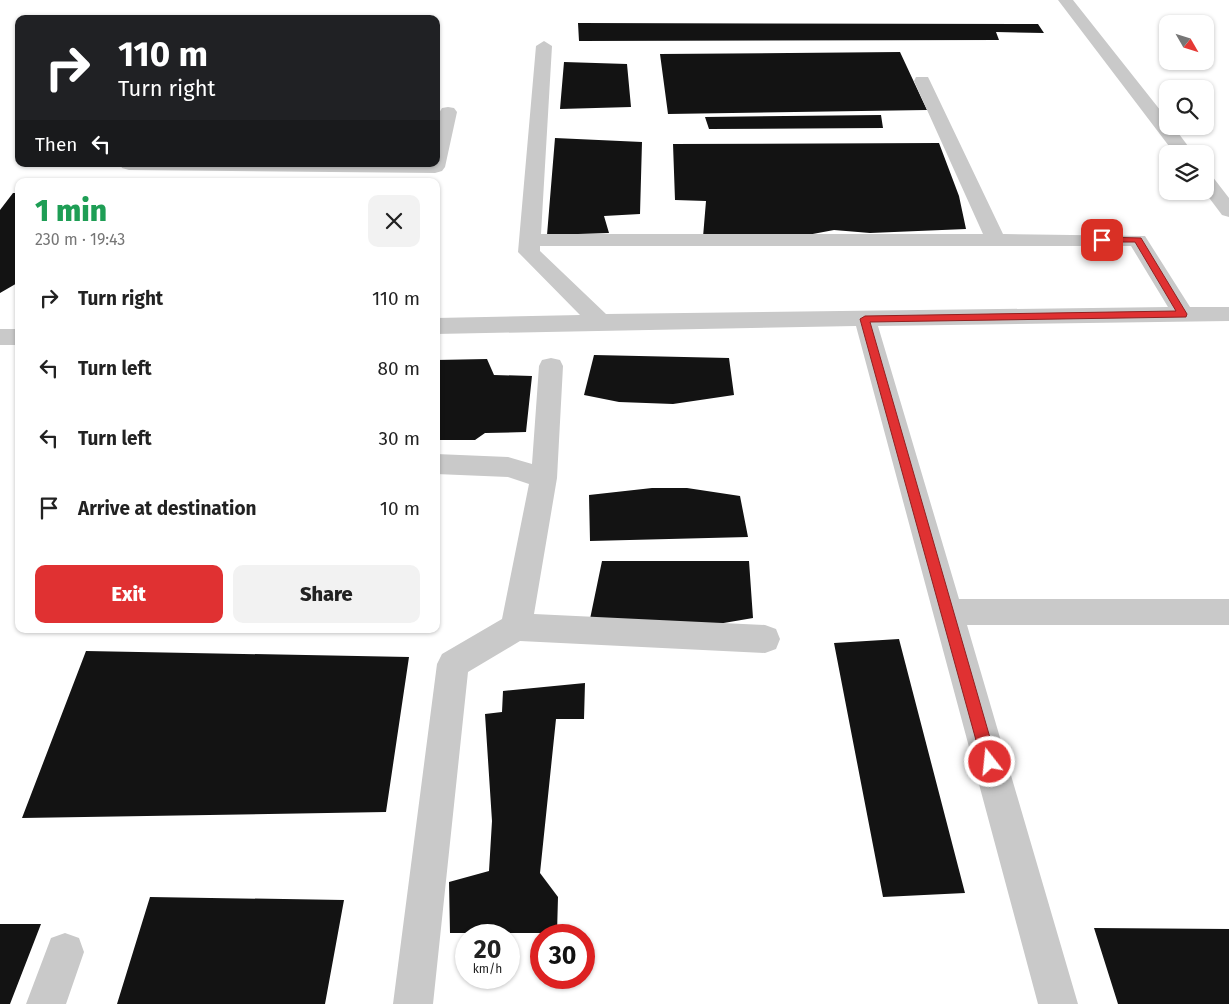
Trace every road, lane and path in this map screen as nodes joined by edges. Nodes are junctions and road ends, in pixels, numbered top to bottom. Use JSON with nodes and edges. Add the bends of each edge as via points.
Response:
{"nodes":[{"id":1,"x":1065,"y":0,"type":"edge"},
{"id":2,"x":544,"y":46,"type":"dead end"},
{"id":3,"x":922,"y":81,"type":"dead end"},
{"id":4,"x":448,"y":112,"type":"dead end"},
{"id":5,"x":1178,"y":145,"type":"edge"},
{"id":6,"x":440,"y":147,"type":"edge"},
{"id":7,"x":127,"y":167,"type":"edge"},
{"id":8,"x":313,"y":167,"type":"edge"},
{"id":9,"x":435,"y":169,"type":"edge"},
{"id":10,"x":121,"y":178,"type":"edge"},
{"id":11,"x":1214,"y":192,"type":"edge"},
{"id":12,"x":1229,"y":211,"type":"edge"},
{"id":13,"x":530,"y":240,"type":"junction"},
{"id":14,"x":996,"y":240,"type":"junction"},
{"id":15,"x":1183,"y":314,"type":"junction"},
{"id":16,"x":1229,"y":314,"type":"edge"},
{"id":17,"x":865,"y":319,"type":"junction"},
{"id":18,"x":600,"y":322,"type":"junction"},
{"id":19,"x":440,"y":326,"type":"edge"},
{"id":20,"x":0,"y":337,"type":"edge"},
{"id":21,"x":15,"y":337,"type":"edge"},
{"id":22,"x":551,"y":366,"type":"dead end"},
{"id":23,"x":440,"y":464,"type":"edge"},
{"id":24,"x":544,"y":478,"type":"junction"},
{"id":25,"x":948,"y":612,"type":"junction"},
{"id":26,"x":1229,"y":612,"type":"edge"},
{"id":27,"x":516,"y":627,"type":"junction"},
{"id":28,"x":765,"y":639,"type":"dead end"},
{"id":29,"x":65,"y":952,"type":"dead end"},
{"id":30,"x":46,"y":1004,"type":"edge"},
{"id":31,"x":413,"y":1004,"type":"edge"},
{"id":32,"x":1058,"y":1004,"type":"edge"}],
"edges":[{"from":1,"to":5,"type":"street"},
{"from":2,"to":13,"type":"street"},
{"from":3,"to":14,"type":"street"},
{"from":4,"to":6,"type":"street"},
{"from":7,"to":10,"type":"street"},
{"from":8,"to":9,"type":"street"},
{"from":11,"to":12,"type":"street"},
{"from":13,"to":14,"type":"street"},
{"from":13,"to":18,"type":"street","via":[[529,252]]},
{"from":14,"to":15,"type":"street","via":[[1138,240]]},
{"from":15,"to":16,"type":"street"},
{"from":15,"to":17,"type":"street"},
{"from":17,"to":18,"type":"street"},
{"from":17,"to":25,"type":"street"},
{"from":18,"to":19,"type":"street"},
{"from":20,"to":21,"type":"street"},
{"from":22,"to":24,"type":"street"},
{"from":23,"to":24,"type":"street","via":[[508,467]]},
{"from":24,"to":27,"type":"street"},
{"from":25,"to":26,"type":"street"},
{"from":25,"to":32,"type":"street"},
{"from":27,"to":28,"type":"street"},
{"from":27,"to":31,"type":"street","via":[[453,664]]},
{"from":29,"to":30,"type":"street"}]}
